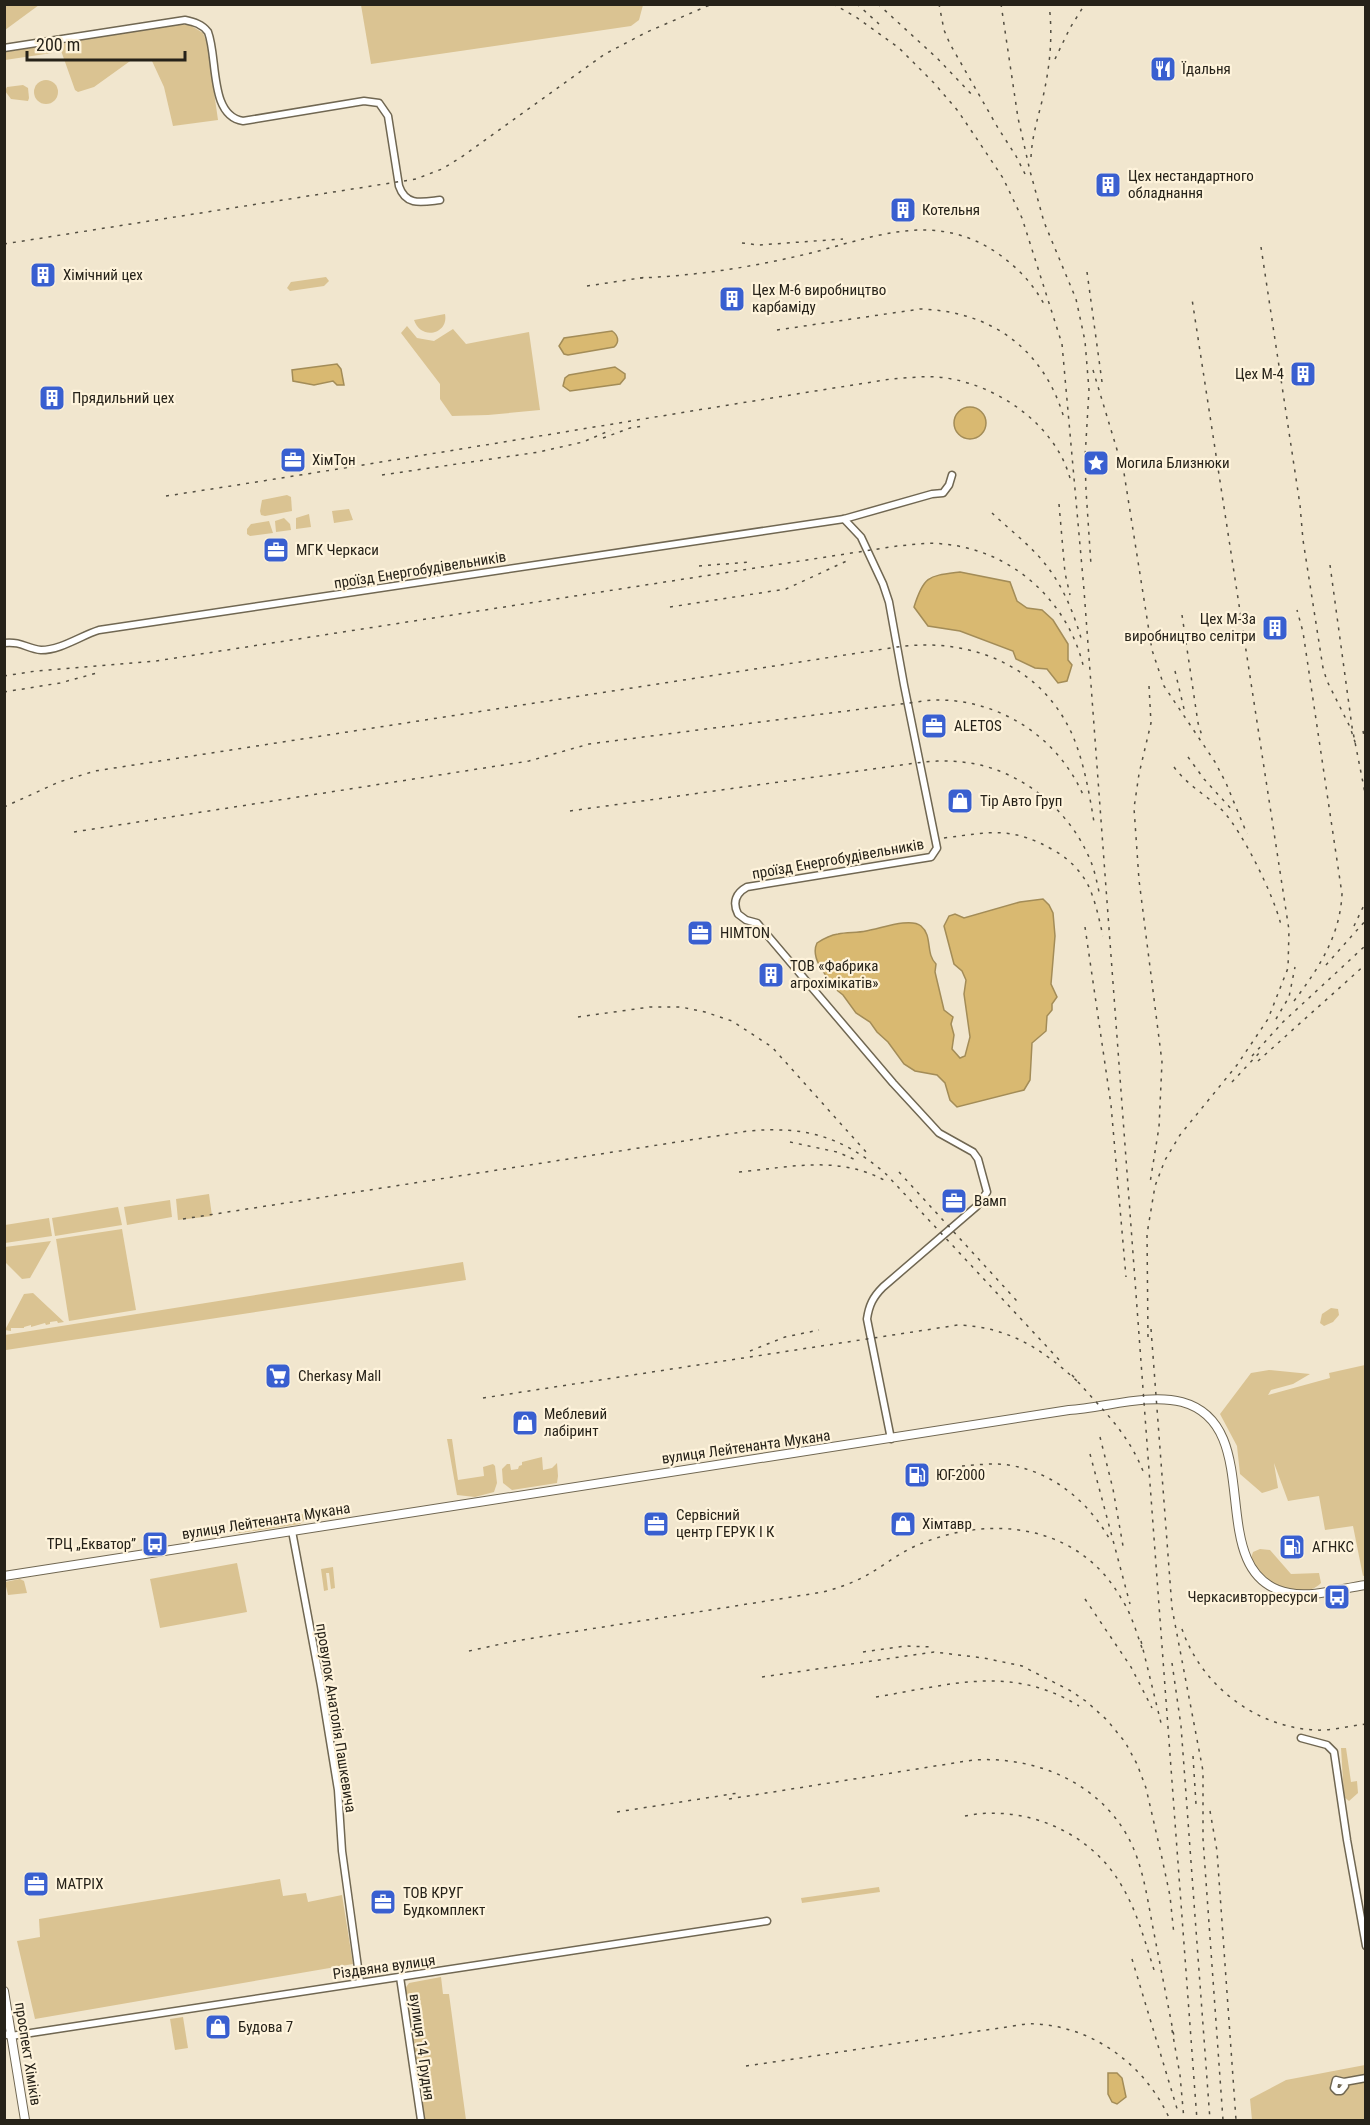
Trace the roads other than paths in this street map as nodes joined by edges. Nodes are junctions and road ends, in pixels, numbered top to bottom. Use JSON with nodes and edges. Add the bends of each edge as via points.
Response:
{"nodes":[{"id":1,"x":4,"y":48,"type":"edge"},
{"id":2,"x":440,"y":200,"type":"dead end"},
{"id":3,"x":952,"y":475,"type":"dead end"},
{"id":4,"x":844,"y":519,"type":"junction"},
{"id":5,"x":4,"y":643,"type":"edge"},
{"id":6,"x":891,"y":1439,"type":"junction"},
{"id":7,"x":292,"y":1531,"type":"junction"},
{"id":8,"x":4,"y":1576,"type":"edge"},
{"id":9,"x":1365,"y":1584,"type":"edge"},
{"id":10,"x":1301,"y":1738,"type":"dead end"},
{"id":11,"x":767,"y":1921,"type":"dead end"},
{"id":12,"x":1365,"y":1946,"type":"edge"},
{"id":13,"x":400,"y":1977,"type":"junction"},
{"id":14,"x":360,"y":1982,"type":"junction"},
{"id":15,"x":4,"y":1991,"type":"edge"},
{"id":16,"x":8,"y":2035,"type":"edge"},
{"id":17,"x":1365,"y":2078,"type":"edge"},
{"id":18,"x":1344,"y":2082,"type":"dead end"},
{"id":19,"x":25,"y":2121,"type":"edge"},
{"id":20,"x":421,"y":2121,"type":"edge"}],
"edges":[{"from":1,"to":2,"type":"street","via":[[193,21],[208,32],[221,105],[231,117],[243,121],[364,101],[379,103],[388,116],[404,196],[416,203]]},
{"from":3,"to":4,"type":"street","name":"проїзд Енергобудівельників","via":[[942,493]]},
{"from":4,"to":5,"type":"street","name":"проїзд Енергобудівельників","via":[[99,630],[52,649]]},
{"from":4,"to":6,"type":"street","name":"проїзд Енергобудівельників","via":[[861,537],[889,602],[937,848],[931,857],[747,887],[735,899],[738,914],[757,923],[939,1133],[973,1152],[986,1184],[987,1192],[977,1206],[883,1287],[869,1306],[867,1319]]},
{"from":6,"to":7,"type":"main road","name":"вулиця Лейтенанта Мукана"},
{"from":6,"to":9,"type":"main road","name":"вулиця Лейтенанта Мукана","via":[[1069,1410],[1152,1400],[1183,1402],[1206,1414],[1221,1432],[1242,1543],[1258,1576],[1277,1589],[1295,1594]]},
{"from":7,"to":8,"type":"main road","name":"вулиця Лейтенанта Мукана"},
{"from":7,"to":14,"type":"street","name":"провулок Анатолія Пашкевича","via":[[338,1790]]},
{"from":10,"to":12,"type":"street","via":[[1327,1745],[1334,1752]]},
{"from":11,"to":13,"type":"street","name":"Різдвяна вулиця"},
{"from":13,"to":14,"type":"street","name":"Різдвяна вулиця"},
{"from":13,"to":20,"type":"street","name":"вулиця 14 Грудня"},
{"from":14,"to":16,"type":"street","name":"Різдвяна вулиця"},
{"from":15,"to":16,"type":"main road","name":"проспект Хіміків"},
{"from":16,"to":19,"type":"main road","name":"проспект Хіміків"},
{"from":17,"to":18,"type":"street"}]}
